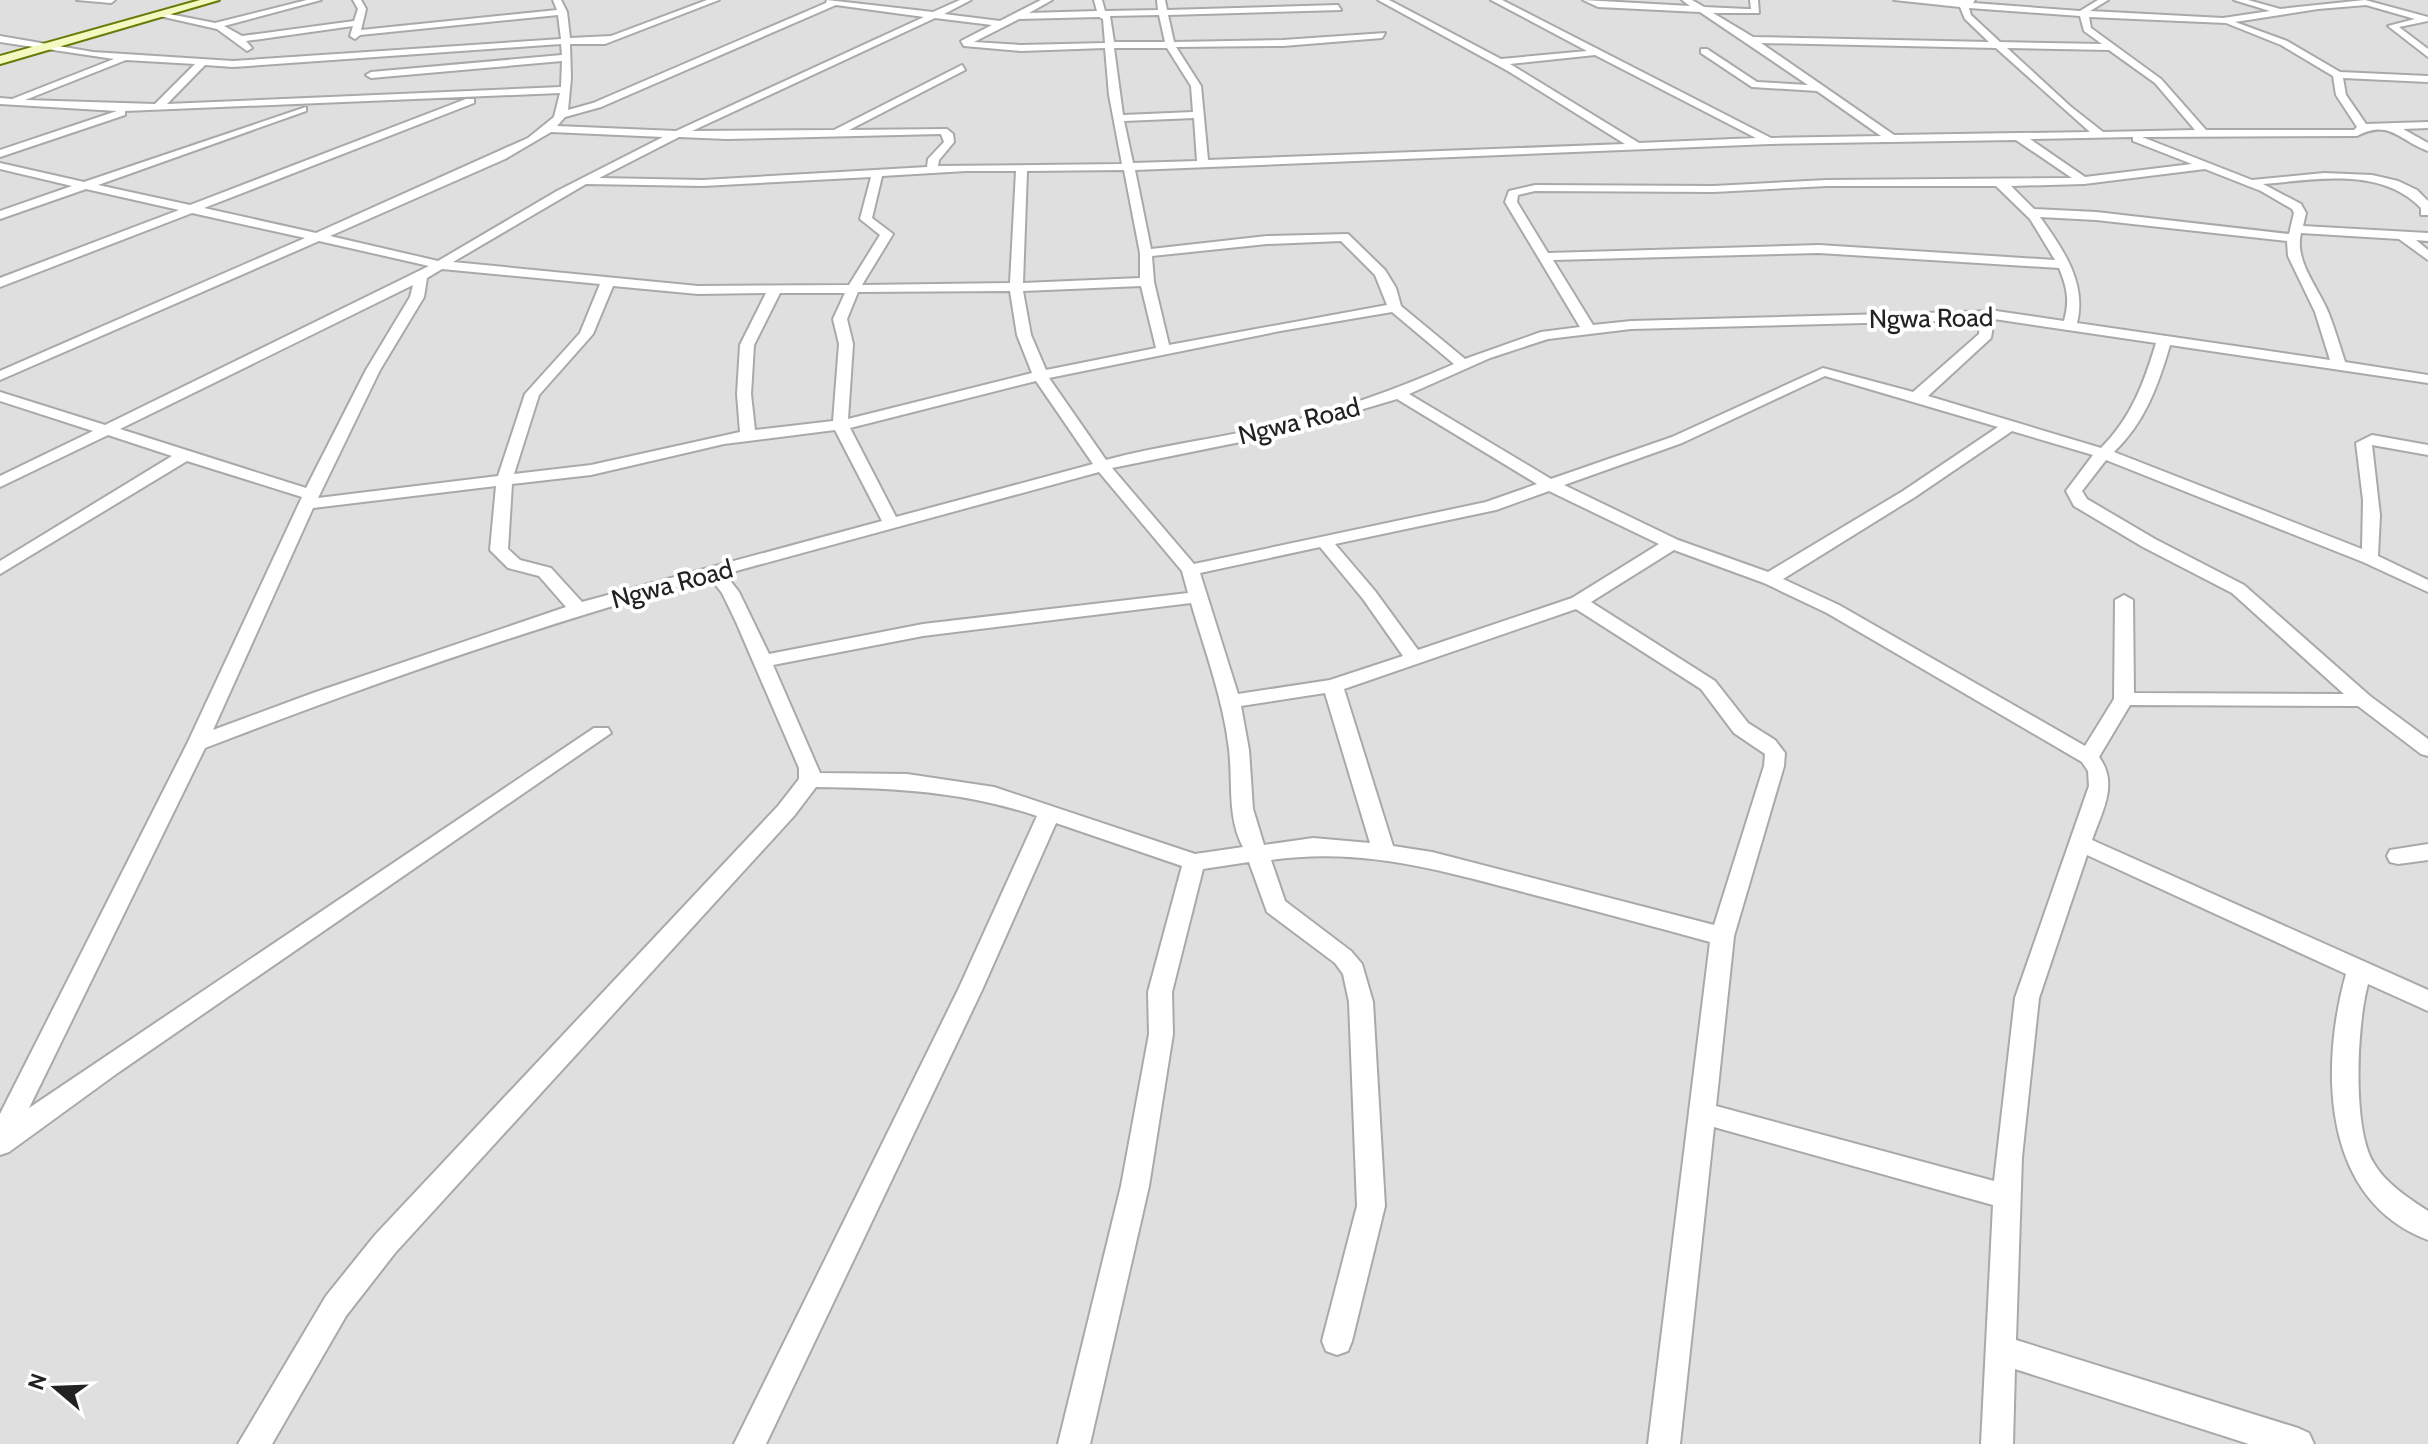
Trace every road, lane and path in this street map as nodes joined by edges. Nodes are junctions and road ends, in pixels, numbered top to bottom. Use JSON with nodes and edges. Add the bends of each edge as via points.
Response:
{"nodes":[{"id":1,"x":81,"y":0,"type":"edge"},
{"id":2,"x":111,"y":0,"type":"edge"},
{"id":3,"x":213,"y":0,"type":"edge"},
{"id":4,"x":317,"y":0,"type":"edge"},
{"id":5,"x":357,"y":0,"type":"edge"},
{"id":6,"x":715,"y":0,"type":"edge"},
{"id":7,"x":813,"y":0,"type":"edge"},
{"id":8,"x":967,"y":0,"type":"edge"},
{"id":9,"x":1048,"y":0,"type":"edge"},
{"id":10,"x":1098,"y":0,"type":"edge"},
{"id":11,"x":1160,"y":0,"type":"edge"},
{"id":12,"x":1382,"y":0,"type":"edge"},
{"id":13,"x":1495,"y":0,"type":"edge"},
{"id":14,"x":1587,"y":0,"type":"edge"},
{"id":15,"x":1686,"y":0,"type":"edge"},
{"id":16,"x":1754,"y":0,"type":"edge"},
{"id":17,"x":1898,"y":0,"type":"edge"},
{"id":18,"x":2104,"y":0,"type":"edge"},
{"id":19,"x":2238,"y":0,"type":"edge"},
{"id":20,"x":2355,"y":0,"type":"edge"},
{"id":21,"x":838,"y":1,"type":"edge"},
{"id":22,"x":1969,"y":3,"type":"edge"},
{"id":23,"x":2365,"y":3,"type":"junction"},
{"id":24,"x":562,"y":4,"type":"edge"},
{"id":25,"x":1338,"y":8,"type":"dead end"},
{"id":26,"x":1701,"y":10,"type":"junction"},
{"id":27,"x":2284,"y":12,"type":"junction"},
{"id":28,"x":1163,"y":14,"type":"junction"},
{"id":29,"x":2084,"y":14,"type":"junction"},
{"id":30,"x":159,"y":15,"type":"junction"},
{"id":31,"x":935,"y":15,"type":"junction"},
{"id":32,"x":1102,"y":15,"type":"junction"},
{"id":33,"x":1015,"y":16,"type":"junction"},
{"id":34,"x":2428,"y":19,"type":"edge"},
{"id":35,"x":2223,"y":21,"type":"junction"},
{"id":36,"x":997,"y":23,"type":"junction"},
{"id":37,"x":214,"y":26,"type":"junction"},
{"id":38,"x":357,"y":28,"type":"junction"},
{"id":39,"x":1382,"y":35,"type":"dead end"},
{"id":40,"x":615,"y":38,"type":"junction"},
{"id":41,"x":0,"y":39,"type":"edge"},
{"id":42,"x":241,"y":39,"type":"junction"},
{"id":43,"x":565,"y":39,"type":"junction"},
{"id":44,"x":1751,"y":40,"type":"junction"},
{"id":45,"x":1170,"y":45,"type":"junction"},
{"id":46,"x":1111,"y":46,"type":"junction"},
{"id":47,"x":47,"y":47,"type":"junction"},
{"id":48,"x":2002,"y":47,"type":"junction"},
{"id":49,"x":2109,"y":47,"type":"junction"},
{"id":50,"x":1704,"y":51,"type":"dead end"},
{"id":51,"x":1596,"y":53,"type":"junction"},
{"id":52,"x":2428,"y":54,"type":"edge"},
{"id":53,"x":349,"y":55,"type":"junction"},
{"id":54,"x":566,"y":56,"type":"junction"},
{"id":55,"x":124,"y":58,"type":"junction"},
{"id":56,"x":0,"y":60,"type":"edge"},
{"id":57,"x":1498,"y":62,"type":"junction"},
{"id":58,"x":243,"y":63,"type":"junction"},
{"id":59,"x":201,"y":64,"type":"junction"},
{"id":60,"x":962,"y":68,"type":"dead end"},
{"id":61,"x":371,"y":75,"type":"dead end"},
{"id":62,"x":2338,"y":75,"type":"junction"},
{"id":63,"x":2428,"y":79,"type":"edge"},
{"id":64,"x":1819,"y":88,"type":"junction"},
{"id":65,"x":564,"y":90,"type":"junction"},
{"id":66,"x":487,"y":94,"type":"junction"},
{"id":67,"x":322,"y":102,"type":"junction"},
{"id":68,"x":3,"y":103,"type":"edge"},
{"id":69,"x":158,"y":107,"type":"junction"},
{"id":70,"x":137,"y":108,"type":"junction"},
{"id":71,"x":561,"y":115,"type":"junction"},
{"id":72,"x":1198,"y":115,"type":"junction"},
{"id":73,"x":1120,"y":118,"type":"junction"},
{"id":74,"x":2428,"y":125,"type":"edge"},
{"id":75,"x":2391,"y":126,"type":"junction"},
{"id":76,"x":2363,"y":127,"type":"junction"},
{"id":77,"x":546,"y":129,"type":"junction"},
{"id":78,"x":2203,"y":133,"type":"junction"},
{"id":79,"x":678,"y":134,"type":"junction"},
{"id":80,"x":831,"y":134,"type":"junction"},
{"id":81,"x":2126,"y":134,"type":"junction"},
{"id":82,"x":2101,"y":135,"type":"junction"},
{"id":83,"x":2018,"y":136,"type":"junction"},
{"id":84,"x":1890,"y":137,"type":"junction"},
{"id":85,"x":1770,"y":141,"type":"junction"},
{"id":86,"x":1636,"y":146,"type":"junction"},
{"id":87,"x":2428,"y":148,"type":"edge"},
{"id":88,"x":0,"y":154,"type":"edge"},
{"id":89,"x":1203,"y":164,"type":"junction"},
{"id":90,"x":0,"y":166,"type":"edge"},
{"id":91,"x":2206,"y":166,"type":"junction"},
{"id":92,"x":1022,"y":167,"type":"junction"},
{"id":93,"x":1128,"y":167,"type":"junction"},
{"id":94,"x":932,"y":170,"type":"junction"},
{"id":95,"x":877,"y":174,"type":"junction"},
{"id":96,"x":583,"y":181,"type":"junction"},
{"id":97,"x":2084,"y":181,"type":"junction"},
{"id":98,"x":2249,"y":182,"type":"junction"},
{"id":99,"x":1999,"y":183,"type":"junction"},
{"id":100,"x":87,"y":184,"type":"junction"},
{"id":101,"x":198,"y":208,"type":"junction"},
{"id":102,"x":2425,"y":212,"type":"dead end"},
{"id":103,"x":2033,"y":213,"type":"junction"},
{"id":104,"x":0,"y":215,"type":"edge"},
{"id":105,"x":2295,"y":233,"type":"junction"},
{"id":106,"x":2403,"y":236,"type":"junction"},
{"id":107,"x":319,"y":237,"type":"junction"},
{"id":108,"x":2428,"y":237,"type":"edge"},
{"id":109,"x":1146,"y":253,"type":"junction"},
{"id":110,"x":2428,"y":256,"type":"edge"},
{"id":111,"x":1543,"y":257,"type":"junction"},
{"id":112,"x":2061,"y":264,"type":"junction"},
{"id":113,"x":441,"y":265,"type":"junction"},
{"id":114,"x":421,"y":276,"type":"junction"},
{"id":115,"x":608,"y":282,"type":"junction"},
{"id":116,"x":1147,"y":282,"type":"junction"},
{"id":117,"x":0,"y":283,"type":"edge"},
{"id":118,"x":1016,"y":287,"type":"junction"},
{"id":119,"x":775,"y":289,"type":"junction"},
{"id":120,"x":853,"y":289,"type":"junction"},
{"id":121,"x":1395,"y":308,"type":"junction"},
{"id":122,"x":1987,"y":315,"type":"junction"},
{"id":123,"x":2070,"y":324,"type":"junction"},
{"id":124,"x":1588,"y":329,"type":"junction"},
{"id":125,"x":2165,"y":338,"type":"junction"},
{"id":126,"x":1164,"y":352,"type":"junction"},
{"id":127,"x":1464,"y":365,"type":"junction"},
{"id":128,"x":2339,"y":365,"type":"junction"},
{"id":129,"x":0,"y":376,"type":"edge"},
{"id":130,"x":1041,"y":377,"type":"junction"},
{"id":131,"x":2428,"y":379,"type":"edge"},
{"id":132,"x":1398,"y":394,"type":"junction"},
{"id":133,"x":0,"y":396,"type":"edge"},
{"id":134,"x":1921,"y":397,"type":"junction"},
{"id":135,"x":840,"y":424,"type":"junction"},
{"id":136,"x":2010,"y":425,"type":"junction"},
{"id":137,"x":106,"y":430,"type":"junction"},
{"id":138,"x":748,"y":435,"type":"junction"},
{"id":139,"x":2428,"y":450,"type":"edge"},
{"id":140,"x":2102,"y":453,"type":"junction"},
{"id":141,"x":185,"y":455,"type":"junction"},
{"id":142,"x":1102,"y":466,"type":"junction"},
{"id":143,"x":0,"y":482,"type":"edge"},
{"id":144,"x":504,"y":482,"type":"junction"},
{"id":145,"x":1550,"y":485,"type":"junction"},
{"id":146,"x":309,"y":500,"type":"junction"},
{"id":147,"x":892,"y":525,"type":"junction"},
{"id":148,"x":1325,"y":543,"type":"junction"},
{"id":149,"x":1672,"y":544,"type":"junction"},
{"id":150,"x":2369,"y":558,"type":"junction"},
{"id":151,"x":0,"y":569,"type":"edge"},
{"id":152,"x":1190,"y":570,"type":"junction"},
{"id":153,"x":715,"y":573,"type":"junction"},
{"id":154,"x":1770,"y":579,"type":"junction"},
{"id":155,"x":2428,"y":587,"type":"edge"},
{"id":156,"x":1197,"y":597,"type":"junction"},
{"id":157,"x":2124,"y":600,"type":"dead end"},
{"id":158,"x":1578,"y":602,"type":"junction"},
{"id":159,"x":578,"y":609,"type":"junction"},
{"id":160,"x":1413,"y":657,"type":"junction"},
{"id":161,"x":760,"y":662,"type":"junction"},
{"id":162,"x":1333,"y":686,"type":"junction"},
{"id":163,"x":2124,"y":699,"type":"junction"},
{"id":164,"x":2363,"y":700,"type":"junction"},
{"id":165,"x":1230,"y":701,"type":"junction"},
{"id":166,"x":601,"y":733,"type":"dead end"},
{"id":167,"x":197,"y":744,"type":"junction"},
{"id":168,"x":2428,"y":749,"type":"edge"},
{"id":169,"x":2089,"y":757,"type":"junction"},
{"id":170,"x":810,"y":780,"type":"junction"},
{"id":171,"x":1050,"y":811,"type":"junction"},
{"id":172,"x":2080,"y":843,"type":"junction"},
{"id":173,"x":1257,"y":852,"type":"junction"},
{"id":174,"x":2428,"y":852,"type":"edge"},
{"id":175,"x":1384,"y":853,"type":"junction"},
{"id":176,"x":2398,"y":856,"type":"dead end"},
{"id":177,"x":1194,"y":862,"type":"junction"},
{"id":178,"x":1722,"y":936,"type":"junction"},
{"id":179,"x":2359,"y":971,"type":"junction"},
{"id":180,"x":2428,"y":1001,"type":"edge"},
{"id":181,"x":1703,"y":1113,"type":"junction"},
{"id":182,"x":0,"y":1142,"type":"edge"},
{"id":183,"x":2008,"y":1197,"type":"junction"},
{"id":184,"x":2428,"y":1227,"type":"edge"},
{"id":185,"x":1337,"y":1341,"type":"dead end"},
{"id":186,"x":2002,"y":1350,"type":"junction"},
{"id":187,"x":254,"y":1444,"type":"edge"},
{"id":188,"x":750,"y":1444,"type":"edge"},
{"id":189,"x":1074,"y":1444,"type":"edge"},
{"id":190,"x":1664,"y":1444,"type":"edge"},
{"id":191,"x":1997,"y":1444,"type":"edge"},
{"id":192,"x":2298,"y":1444,"type":"edge"}],
"edges":[{"from":1,"to":2,"type":"street"},
{"from":3,"to":30,"type":"street"},
{"from":4,"to":37,"type":"street"},
{"from":5,"to":38,"type":"street","via":[[362,9]]},
{"from":6,"to":40,"type":"street"},
{"from":7,"to":21,"type":"street"},
{"from":8,"to":31,"type":"street"},
{"from":9,"to":33,"type":"street"},
{"from":10,"to":32,"type":"street"},
{"from":11,"to":28,"type":"street"},
{"from":12,"to":57,"type":"street"},
{"from":13,"to":51,"type":"street"},
{"from":14,"to":26,"type":"street"},
{"from":15,"to":26,"type":"street"},
{"from":16,"to":26,"type":"street","via":[[1755,11]]},
{"from":17,"to":22,"type":"street"},
{"from":18,"to":29,"type":"street"},
{"from":19,"to":27,"type":"street"},
{"from":20,"to":23,"type":"street"},
{"from":21,"to":31,"type":"street"},
{"from":21,"to":71,"type":"street","via":[[597,105]]},
{"from":22,"to":29,"type":"street"},
{"from":22,"to":48,"type":"street","via":[[1963,9],[1968,17]]},
{"from":23,"to":27,"type":"street"},
{"from":23,"to":34,"type":"street"},
{"from":24,"to":38,"type":"street"},
{"from":24,"to":43,"type":"street"},
{"from":25,"to":28,"type":"street"},
{"from":26,"to":44,"type":"street"},
{"from":27,"to":35,"type":"street"},
{"from":28,"to":32,"type":"street"},
{"from":28,"to":45,"type":"street"},
{"from":29,"to":35,"type":"street"},
{"from":29,"to":49,"type":"street","via":[[2087,29]]},
{"from":30,"to":37,"type":"street"},
{"from":30,"to":47,"type":"street"},
{"from":31,"to":36,"type":"street"},
{"from":31,"to":79,"type":"street"},
{"from":32,"to":33,"type":"street"},
{"from":32,"to":46,"type":"street"},
{"from":33,"to":36,"type":"street"},
{"from":34,"to":52,"type":"street","via":[[2392,26]]},
{"from":35,"to":62,"type":"street","via":[[2284,43]]},
{"from":36,"to":46,"type":"street","via":[[964,43]]},
{"from":37,"to":42,"type":"street"},
{"from":38,"to":42,"type":"street"},
{"from":38,"to":53,"type":"street"},
{"from":39,"to":45,"type":"street"},
{"from":40,"to":43,"type":"street"},
{"from":40,"to":54,"type":"street"},
{"from":41,"to":47,"type":"street"},
{"from":42,"to":58,"type":"street","via":[[247,47]]},
{"from":43,"to":53,"type":"street"},
{"from":43,"to":54,"type":"street"},
{"from":44,"to":48,"type":"street"},
{"from":44,"to":64,"type":"street"},
{"from":45,"to":46,"type":"street"},
{"from":45,"to":72,"type":"street","via":[[1193,80]]},
{"from":46,"to":73,"type":"street"},
{"from":47,"to":55,"type":"street"},
{"from":47,"to":56,"type":"street"},
{"from":48,"to":49,"type":"street"},
{"from":48,"to":82,"type":"street"},
{"from":49,"to":78,"type":"street","via":[[2158,81]]},
{"from":50,"to":64,"type":"street","via":[[1755,85]]},
{"from":51,"to":57,"type":"street"},
{"from":51,"to":85,"type":"street"},
{"from":53,"to":58,"type":"street"},
{"from":54,"to":61,"type":"street"},
{"from":54,"to":65,"type":"street"},
{"from":55,"to":59,"type":"street"},
{"from":55,"to":68,"type":"street"},
{"from":57,"to":86,"type":"street"},
{"from":58,"to":59,"type":"street"},
{"from":59,"to":69,"type":"street"},
{"from":60,"to":80,"type":"street"},
{"from":62,"to":63,"type":"street"},
{"from":62,"to":76,"type":"street","via":[[2341,95]]},
{"from":64,"to":84,"type":"street"},
{"from":65,"to":66,"type":"street"},
{"from":65,"to":71,"type":"street"},
{"from":66,"to":67,"type":"street"},
{"from":66,"to":101,"type":"street"},
{"from":67,"to":69,"type":"street"},
{"from":67,"to":100,"type":"street"},
{"from":68,"to":70,"type":"street"},
{"from":69,"to":70,"type":"street"},
{"from":70,"to":88,"type":"street"},
{"from":71,"to":77,"type":"street"},
{"from":72,"to":73,"type":"street"},
{"from":72,"to":89,"type":"street"},
{"from":73,"to":93,"type":"street"},
{"from":74,"to":75,"type":"street"},
{"from":75,"to":76,"type":"street"},
{"from":75,"to":87,"type":"street"},
{"from":76,"to":78,"type":"street","via":[[2357,133]]},
{"from":77,"to":79,"type":"street"},
{"from":77,"to":107,"type":"street","via":[[501,157]]},
{"from":78,"to":81,"type":"street"},
{"from":79,"to":80,"type":"street"},
{"from":79,"to":96,"type":"street"},
{"from":80,"to":94,"type":"street","via":[[943,131],[949,142]]},
{"from":81,"to":82,"type":"street"},
{"from":81,"to":91,"type":"street"},
{"from":82,"to":83,"type":"street"},
{"from":83,"to":84,"type":"street"},
{"from":83,"to":97,"type":"street"},
{"from":84,"to":85,"type":"street"},
{"from":85,"to":86,"type":"street"},
{"from":86,"to":89,"type":"street"},
{"from":89,"to":93,"type":"street"},
{"from":90,"to":100,"type":"street"},
{"from":91,"to":97,"type":"street"},
{"from":91,"to":98,"type":"street"},
{"from":92,"to":93,"type":"street"},
{"from":92,"to":94,"type":"street"},
{"from":92,"to":118,"type":"street"},
{"from":93,"to":109,"type":"street"},
{"from":94,"to":95,"type":"street"},
{"from":95,"to":96,"type":"street","via":[[703,183]]},
{"from":95,"to":120,"type":"street","via":[[866,219],[887,234]]},
{"from":96,"to":113,"type":"street"},
{"from":97,"to":99,"type":"street"},
{"from":98,"to":102,"type":"street","via":[[2392,180],[2420,198]]},
{"from":98,"to":105,"type":"street","via":[[2297,207]]},
{"from":99,"to":103,"type":"street"},
{"from":99,"to":111,"type":"street","via":[[1516,192],[1511,202]]},
{"from":100,"to":101,"type":"street"},
{"from":100,"to":104,"type":"street"},
{"from":101,"to":107,"type":"street"},
{"from":101,"to":117,"type":"street"},
{"from":103,"to":105,"type":"street"},
{"from":103,"to":112,"type":"street"},
{"from":105,"to":106,"type":"street"},
{"from":105,"to":128,"type":"street","via":[[2294,256],[2322,312]]},
{"from":106,"to":108,"type":"street"},
{"from":106,"to":110,"type":"street"},
{"from":107,"to":113,"type":"street"},
{"from":107,"to":129,"type":"street"},
{"from":109,"to":116,"type":"street"},
{"from":109,"to":121,"type":"street","via":[[1257,240],[1344,237],[1380,273]]},
{"from":111,"to":112,"type":"street","via":[[1819,249]]},
{"from":111,"to":124,"type":"street"},
{"from":112,"to":123,"type":"street","via":[[2074,292]]},
{"from":113,"to":114,"type":"street"},
{"from":113,"to":115,"type":"street"},
{"from":114,"to":137,"type":"street"},
{"from":114,"to":146,"type":"street","via":[[417,297],[373,370]]},
{"from":115,"to":119,"type":"street"},
{"from":115,"to":144,"type":"street","via":[[586,334],[532,394]]},
{"from":116,"to":118,"type":"street"},
{"from":116,"to":126,"type":"street"},
{"from":118,"to":120,"type":"street"},
{"from":118,"to":130,"type":"street","via":[[1024,335]]},
{"from":119,"to":120,"type":"street"},
{"from":119,"to":138,"type":"street","via":[[747,345]]},
{"from":120,"to":135,"type":"street","via":[[840,319],[846,344]]},
{"from":121,"to":126,"type":"street"},
{"from":121,"to":127,"type":"street"},
{"from":122,"to":123,"type":"street","name":"Ngwa Road"},
{"from":122,"to":124,"type":"street","name":"Ngwa Road"},
{"from":122,"to":134,"type":"street","via":[[1986,335]]},
{"from":123,"to":125,"type":"street","name":"Ngwa Road"},
{"from":124,"to":127,"type":"street","name":"Ngwa Road","via":[[1528,339]]},
{"from":125,"to":128,"type":"street","name":"Ngwa Road"},
{"from":125,"to":140,"type":"street","via":[[2137,414]]},
{"from":126,"to":130,"type":"street"},
{"from":127,"to":132,"type":"street","name":"Ngwa Road"},
{"from":128,"to":131,"type":"street","name":"Ngwa Road"},
{"from":130,"to":135,"type":"street"},
{"from":130,"to":142,"type":"street"},
{"from":132,"to":142,"type":"street","name":"Ngwa Road","via":[[1275,430]]},
{"from":132,"to":145,"type":"street"},
{"from":133,"to":137,"type":"street"},
{"from":134,"to":136,"type":"street"},
{"from":134,"to":145,"type":"street","via":[[1823,372],[1677,440]]},
{"from":135,"to":138,"type":"street"},
{"from":135,"to":147,"type":"street"},
{"from":136,"to":140,"type":"street"},
{"from":136,"to":154,"type":"street"},
{"from":137,"to":141,"type":"street"},
{"from":137,"to":143,"type":"street"},
{"from":138,"to":144,"type":"street","via":[[612,466]]},
{"from":139,"to":150,"type":"street","via":[[2364,443],[2371,490]]},
{"from":140,"to":150,"type":"street"},
{"from":140,"to":164,"type":"street","via":[[2074,491],[2080,502],[2238,589]]},
{"from":141,"to":146,"type":"street"},
{"from":141,"to":151,"type":"street"},
{"from":142,"to":147,"type":"street","name":"Ngwa Road"},
{"from":142,"to":152,"type":"street"},
{"from":144,"to":146,"type":"street"},
{"from":144,"to":159,"type":"street","via":[[499,550],[514,564],[545,572]]},
{"from":145,"to":148,"type":"street","via":[[1490,506]]},
{"from":145,"to":149,"type":"street"},
{"from":146,"to":167,"type":"street"},
{"from":147,"to":153,"type":"street","name":"Ngwa Road"},
{"from":148,"to":152,"type":"street"},
{"from":148,"to":160,"type":"street"},
{"from":149,"to":154,"type":"street"},
{"from":149,"to":158,"type":"street"},
{"from":150,"to":155,"type":"street"},
{"from":152,"to":156,"type":"street"},
{"from":153,"to":159,"type":"street","name":"Ngwa Road"},
{"from":153,"to":161,"type":"street","via":[[730,592]]},
{"from":154,"to":169,"type":"street","via":[[1833,609]]},
{"from":156,"to":161,"type":"street","via":[[923,630]]},
{"from":156,"to":165,"type":"street"},
{"from":157,"to":163,"type":"street"},
{"from":158,"to":160,"type":"street"},
{"from":158,"to":178,"type":"street","via":[[1708,685],[1741,728],[1775,753]]},
{"from":159,"to":167,"type":"street","name":"Ngwa Road"},
{"from":160,"to":162,"type":"street"},
{"from":161,"to":170,"type":"street"},
{"from":162,"to":165,"type":"street"},
{"from":162,"to":175,"type":"street"},
{"from":163,"to":164,"type":"street"},
{"from":163,"to":169,"type":"street"},
{"from":164,"to":168,"type":"street"},
{"from":165,"to":173,"type":"street","via":[[1242,809]]},
{"from":166,"to":182,"type":"street"},
{"from":167,"to":182,"type":"street"},
{"from":169,"to":172,"type":"street","via":[[2100,786]]},
{"from":170,"to":171,"type":"street","via":[[953,786]]},
{"from":170,"to":187,"type":"street","via":[[385,1244],[336,1306]]},
{"from":171,"to":177,"type":"street"},
{"from":171,"to":188,"type":"street","via":[[970,990]]},
{"from":172,"to":179,"type":"street"},
{"from":172,"to":183,"type":"street","via":[[2027,998]]},
{"from":173,"to":175,"type":"street","via":[[1313,846]]},
{"from":173,"to":177,"type":"street"},
{"from":173,"to":185,"type":"street","via":[[1275,906],[1343,957],[1354,971],[1361,1002],[1371,1206]]},
{"from":174,"to":176,"type":"street"},
{"from":175,"to":178,"type":"street","via":[[1525,882]]},
{"from":177,"to":189,"type":"street","via":[[1160,992],[1161,1034],[1135,1186]]},
{"from":178,"to":181,"type":"street"},
{"from":179,"to":180,"type":"street"},
{"from":179,"to":184,"type":"street","via":[[2347,1021],[2349,1140],[2362,1170],[2389,1199]]},
{"from":181,"to":183,"type":"street"},
{"from":181,"to":190,"type":"street"},
{"from":183,"to":186,"type":"street"},
{"from":186,"to":191,"type":"street"},
{"from":186,"to":192,"type":"street"}]}
